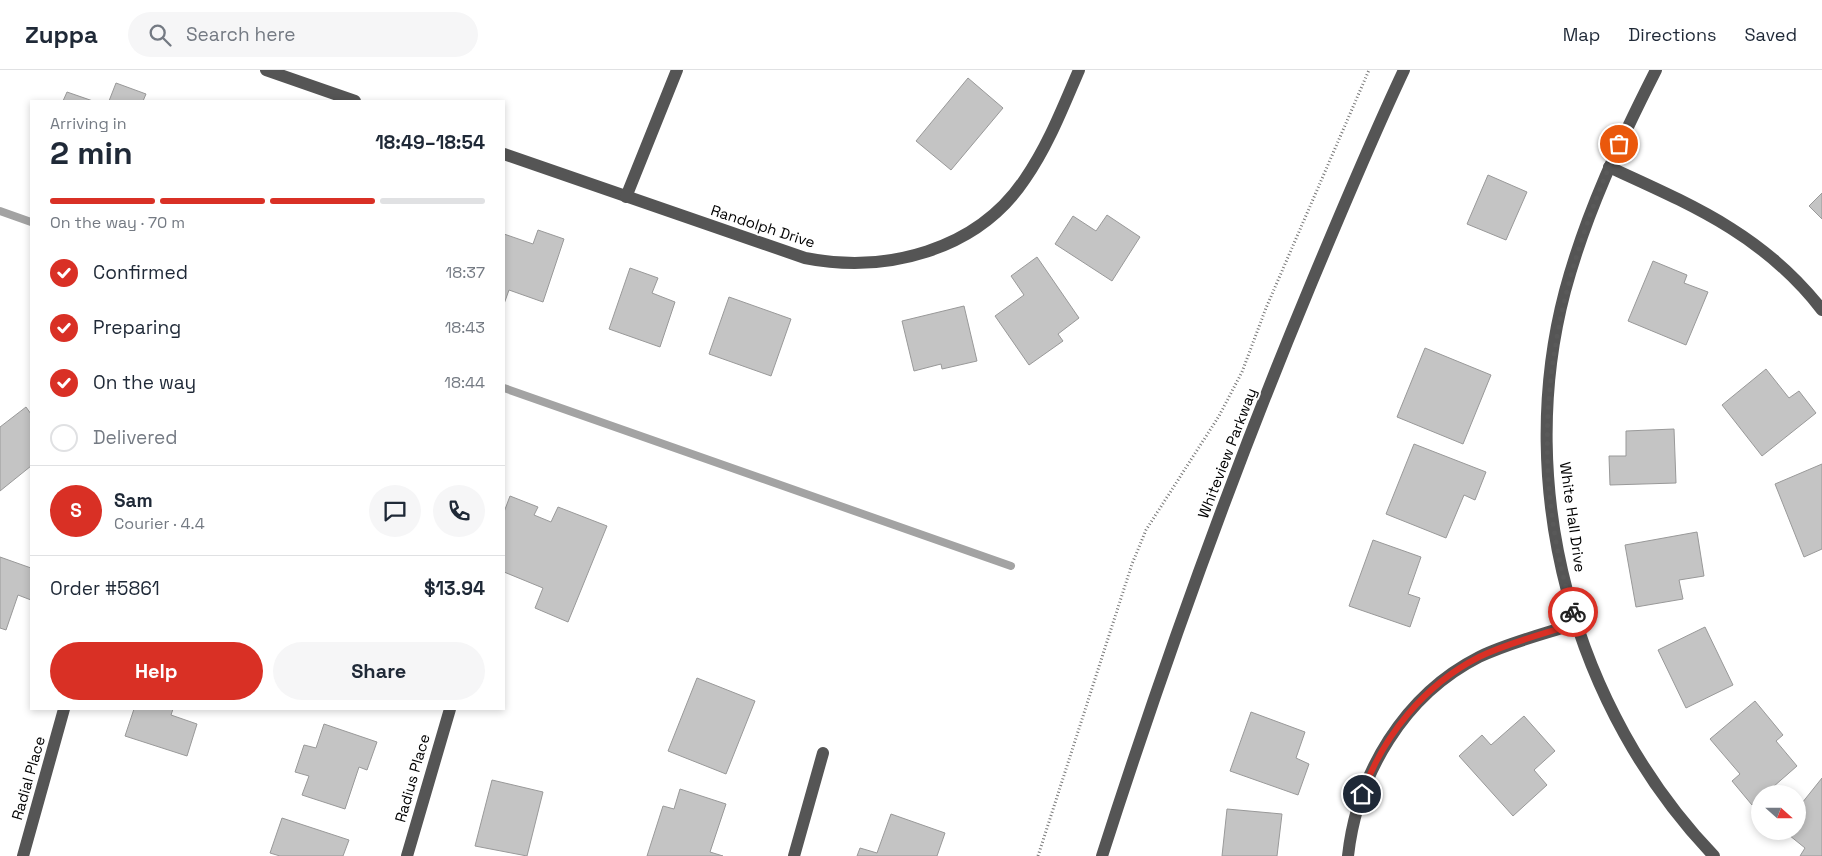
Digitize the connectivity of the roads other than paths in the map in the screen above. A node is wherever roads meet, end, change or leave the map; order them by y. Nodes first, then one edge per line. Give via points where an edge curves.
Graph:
1 (677, 70) edge
2 (1079, 70) edge
3 (1404, 70) edge
4 (1656, 70) edge
5 (274, 71) edge
6 (352, 100) edge
7 (505, 154) edge
8 (1609, 167) junction
9 (626, 197) junction
10 (1822, 310) edge
11 (1577, 623) junction
12 (64, 710) edge
13 (450, 710) edge
14 (823, 753) dead end
15 (23, 856) edge
16 (407, 856) edge
17 (794, 856) edge
18 (1102, 856) edge
19 (1348, 856) edge
20 (1714, 856) edge

1 - 9 street
2 - 9 street, Randolph Drive via 1048,140 1018,188 978,225 922,254 873,264 828,263 780,251
3 - 18 street, Whiteview Parkway via 1354,181 1253,427 1164,669
4 - 8 street, White Hall Drive
5 - 6 street
7 - 9 street, Randolph Drive
8 - 10 street via 1697,208 1748,238 1790,273
8 - 11 street, White Hall Drive via 1565,292 1549,392 1552,506 1561,563
11 - 19 street via 1480,657 1445,679 1413,707 1385,746 1366,784 1353,820
11 - 20 street, White Hall Drive via 1610,707 1635,755 1681,818
12 - 15 street, Radial Place
13 - 16 street, Radius Place
14 - 17 street

